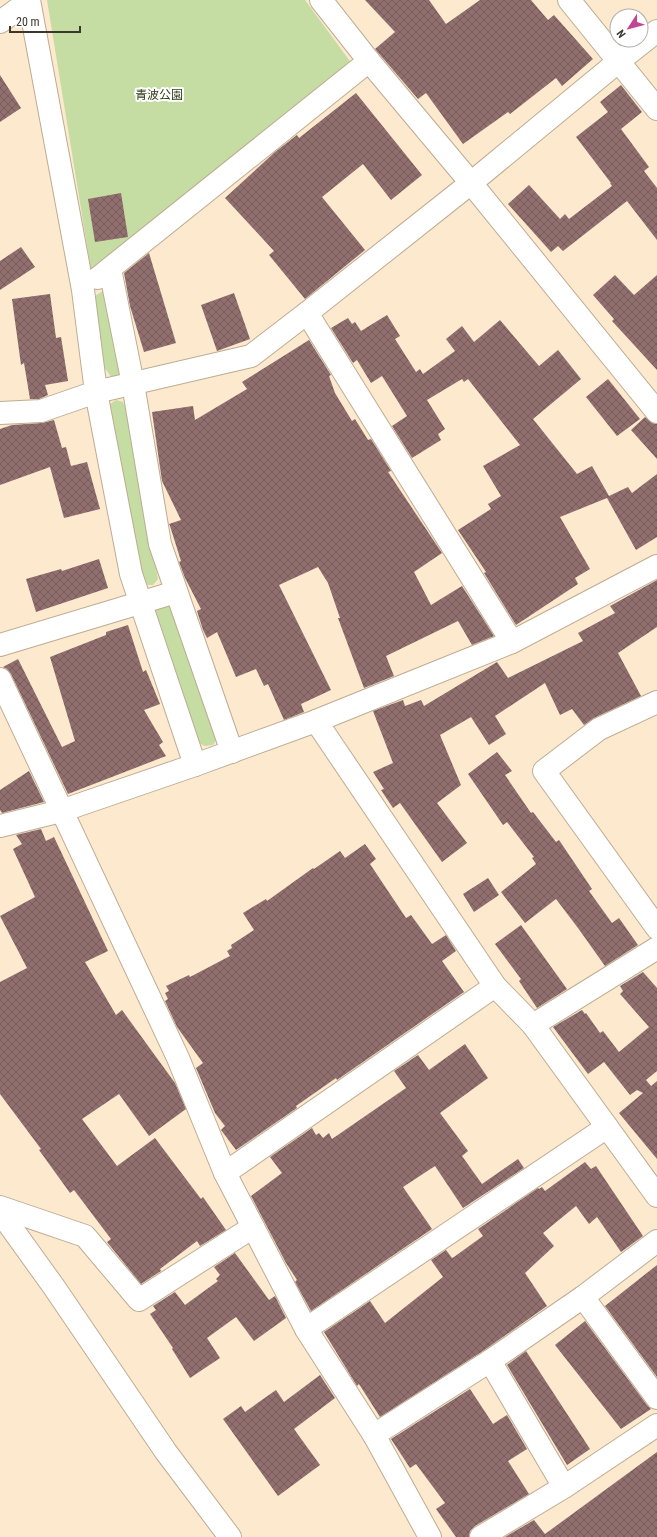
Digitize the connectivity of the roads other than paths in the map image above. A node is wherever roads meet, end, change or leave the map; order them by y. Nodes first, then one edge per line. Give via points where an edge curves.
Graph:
1 (321, 0) edge
2 (569, 0) edge
3 (29, 1) edge
4 (0, 22) edge
5 (657, 31) edge
6 (369, 61) junction
7 (619, 61) junction
8 (657, 108) edge
9 (472, 183) junction
10 (110, 269) junction
11 (83, 290) junction
12 (307, 313) junction
13 (133, 384) junction
14 (96, 392) junction
15 (657, 412) edge
16 (0, 413) edge
17 (657, 566) edge
18 (176, 592) junction
19 (142, 602) junction
20 (512, 642) junction
21 (0, 645) edge
22 (0, 679) edge
23 (657, 702) edge
24 (316, 721) junction
25 (232, 752) junction
26 (195, 765) junction
27 (61, 811) junction
28 (0, 826) edge
29 (657, 928) edge
30 (657, 948) edge
31 (495, 986) junction
32 (533, 1025) junction
33 (607, 1127) junction
34 (225, 1173) junction
35 (657, 1196) edge
36 (0, 1207) edge
37 (0, 1212) edge
38 (253, 1227) junction
39 (657, 1241) edge
40 (583, 1297) junction
41 (306, 1329) junction
42 (490, 1361) junction
43 (657, 1398) edge
44 (657, 1425) edge
45 (374, 1435) junction
46 (564, 1487) junction
47 (230, 1537) edge
48 (430, 1537) edge
49 (481, 1537) edge

1 - 6 street
2 - 7 street
3 - 4 street
3 - 11 street
5 - 7 street
6 - 9 street
6 - 10 street
7 - 8 street
7 - 9 street
9 - 12 street
9 - 15 street
10 - 11 street
10 - 13 street
11 - 14 street
12 - 13 street via 251,356
12 - 20 street
13 - 14 street
13 - 18 street via 160,544
14 - 16 street via 42,411
14 - 19 street via 131,574
17 - 20 street
18 - 19 street
18 - 25 street
19 - 21 street
19 - 26 street
20 - 24 street
22 - 27 street
23 - 29 street via 599,729 544,771
24 - 25 street
24 - 31 street
25 - 26 street
26 - 27 street
27 - 28 street
27 - 34 street via 178,1058
30 - 32 street
31 - 32 street
31 - 34 street
32 - 33 street
33 - 35 street
33 - 41 street
34 - 38 street
36 - 38 street via 85,1236 139,1300
37 - 47 street via 166,1452
38 - 41 street
39 - 40 street
40 - 42 street
40 - 43 street
41 - 45 street
42 - 45 street
42 - 46 street
44 - 46 street
45 - 48 street
46 - 49 street

